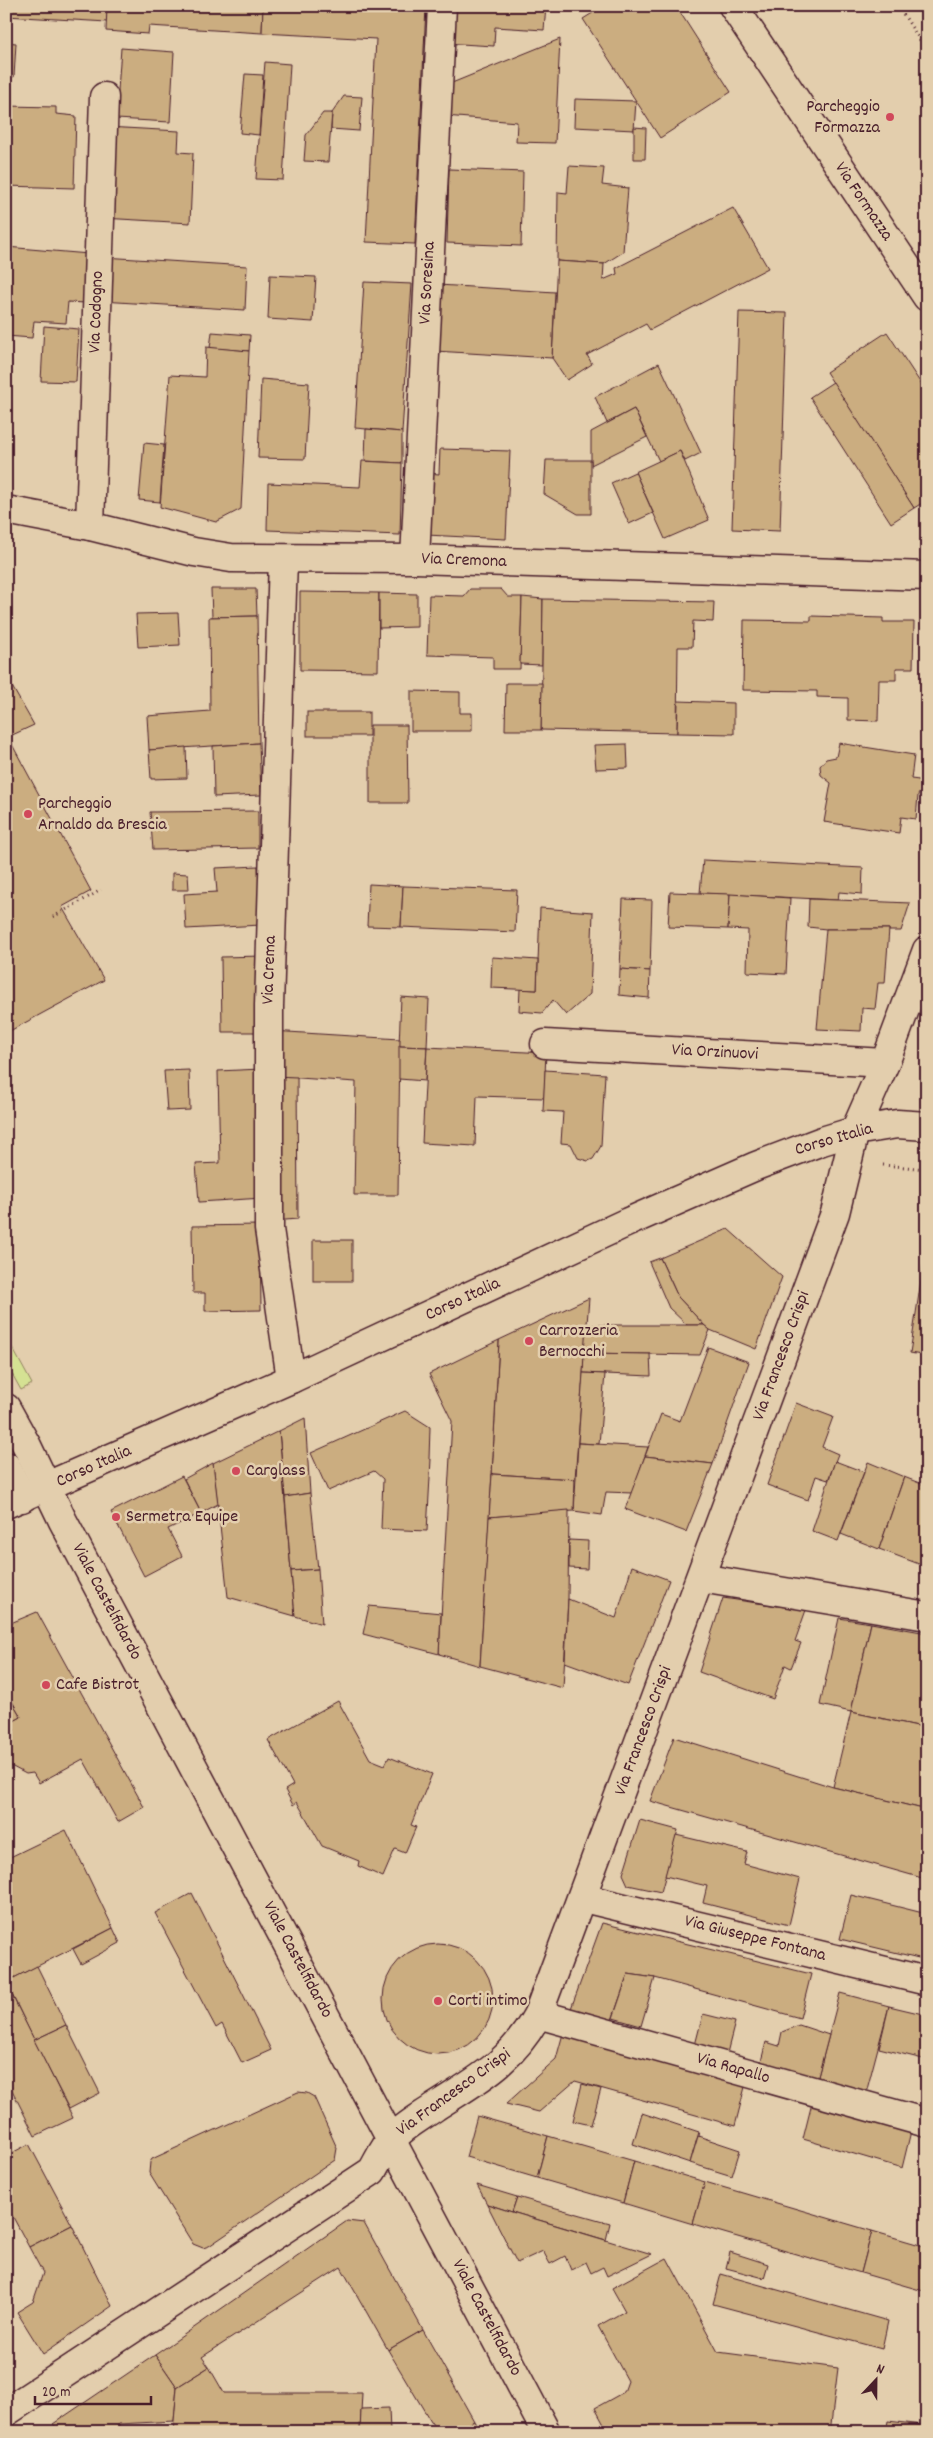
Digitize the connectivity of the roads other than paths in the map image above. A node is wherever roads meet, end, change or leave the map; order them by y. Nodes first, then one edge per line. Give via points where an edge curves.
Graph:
1 (442, 6) edge
2 (733, 6) edge
3 (104, 97) dead end
4 (927, 297) edge
5 (6, 510) edge
6 (90, 526) junction
7 (283, 559) junction
8 (415, 559) junction
9 (927, 576) edge
10 (927, 950) edge
11 (545, 1044) dead end
12 (885, 1063) junction
13 (927, 1126) edge
14 (855, 1131) junction
15 (291, 1379) junction
16 (6, 1408) edge
17 (6, 1466) edge
18 (25, 1497) edge
19 (701, 1578) junction
20 (927, 1616) edge
21 (583, 1898) junction
22 (927, 1981) edge
23 (538, 2014) junction
24 (927, 2123) edge
25 (392, 2139) junction
26 (6, 2412) edge
27 (546, 2432) edge

1 - 8 street, Via Soresina
2 - 4 street, Via Formazza
3 - 6 street, Via Codogno
5 - 6 street, Via Cremona
6 - 7 street, Via Cremona via 194,552 231,558
7 - 8 street, Via Cremona
7 - 15 street, Via Crema via 269,1006 269,1229
8 - 9 street, Via Cremona
10 - 12 street
11 - 12 street, Via Orzinuovi
12 - 14 street
13 - 14 street, Corso Italia via 897,1124
14 - 15 street, Corso Italia via 791,1152 628,1222
14 - 19 street, Via Francesco Crispi via 835,1214
15 - 18 street, Corso Italia
16 - 18 street via 27,1446
17 - 18 street
18 - 25 street, Viale Castelfidardo
19 - 20 street
19 - 21 street, Via Francesco Crispi
21 - 22 street, Via Giuseppe Fontana
21 - 23 street, Via Francesco Crispi
23 - 24 street, Via Rapallo
23 - 25 street, Via Francesco Crispi via 522,2042 504,2060
25 - 26 street, Via Francesco Crispi via 372,2171
25 - 27 street, Viale Castelfidardo

